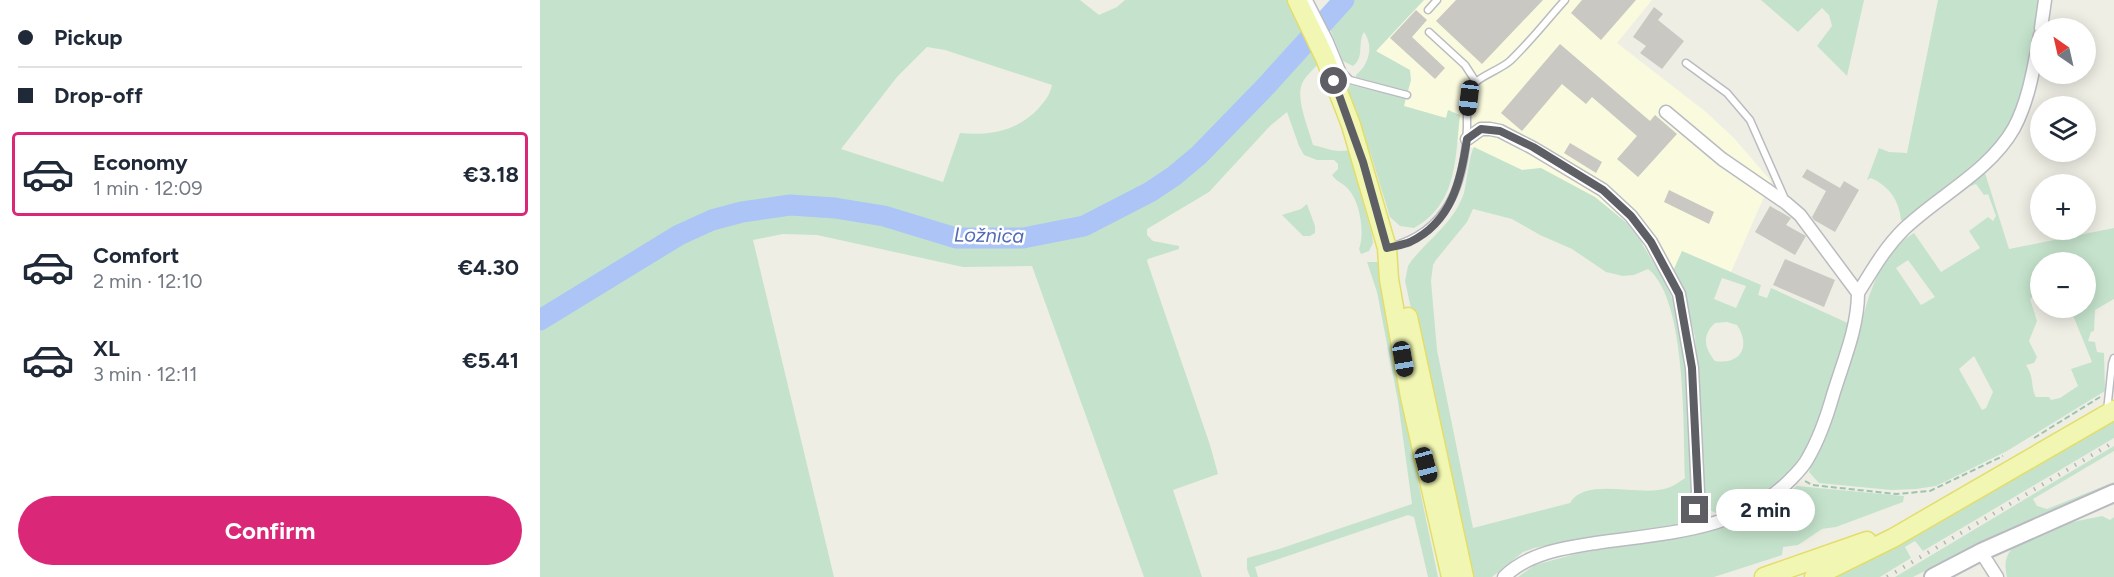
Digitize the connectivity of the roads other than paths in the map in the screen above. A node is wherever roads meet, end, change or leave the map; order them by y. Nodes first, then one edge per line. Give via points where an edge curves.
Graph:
1 (1297, 0) edge
2 (1309, 0) edge
3 (1437, 0) edge
4 (1566, 0) edge
5 (2045, 0) edge
6 (1428, 10) dead end
7 (2042, 18) edge
8 (1429, 32) dead end
9 (1686, 63) dead end
10 (2030, 78) edge
11 (1476, 82) junction
12 (1407, 95) dead end
13 (1666, 112) dead end
14 (1467, 139) junction
15 (1786, 202) junction
16 (1388, 252) junction
17 (1858, 293) junction
18 (2114, 358) edge
19 (2110, 412) edge
20 (2114, 493) edge
21 (1691, 528) junction
22 (1912, 528) junction
23 (1982, 552) junction
24 (1450, 577) edge
25 (1464, 577) edge
26 (1504, 577) edge
27 (1764, 577) edge
28 (1814, 577) edge
29 (1933, 577) edge
30 (1997, 577) edge

1 - 16 main road via 1325,58 1360,153
2 - 12 lane via 1343,73 1350,80
3 - 6 lane
4 - 11 lane via 1509,62
5 - 7 street
8 - 11 lane via 1465,65
9 - 15 lane via 1727,93 1749,120
10 - 17 street via 2014,127 1999,150 1904,229 1881,254
11 - 14 lane via 1469,98
13 - 15 street via 1722,159
14 - 16 lane via 1449,207 1410,242
14 - 21 street via 1481,129 1490,129 1533,147 1603,190 1651,242 1679,294 1692,368 1698,492
15 - 17 street via 1813,229
16 - 24 main road via 1389,279 1410,397
16 - 25 main road via 1399,276
17 - 21 street via 1854,326 1829,411 1808,459 1779,491 1756,507 1736,517
18 - 19 lane
19 - 22 main road
20 - 23 street
21 - 26 street via 1570,547 1523,562
22 - 27 main road
22 - 28 main road
23 - 29 street
23 - 30 street

